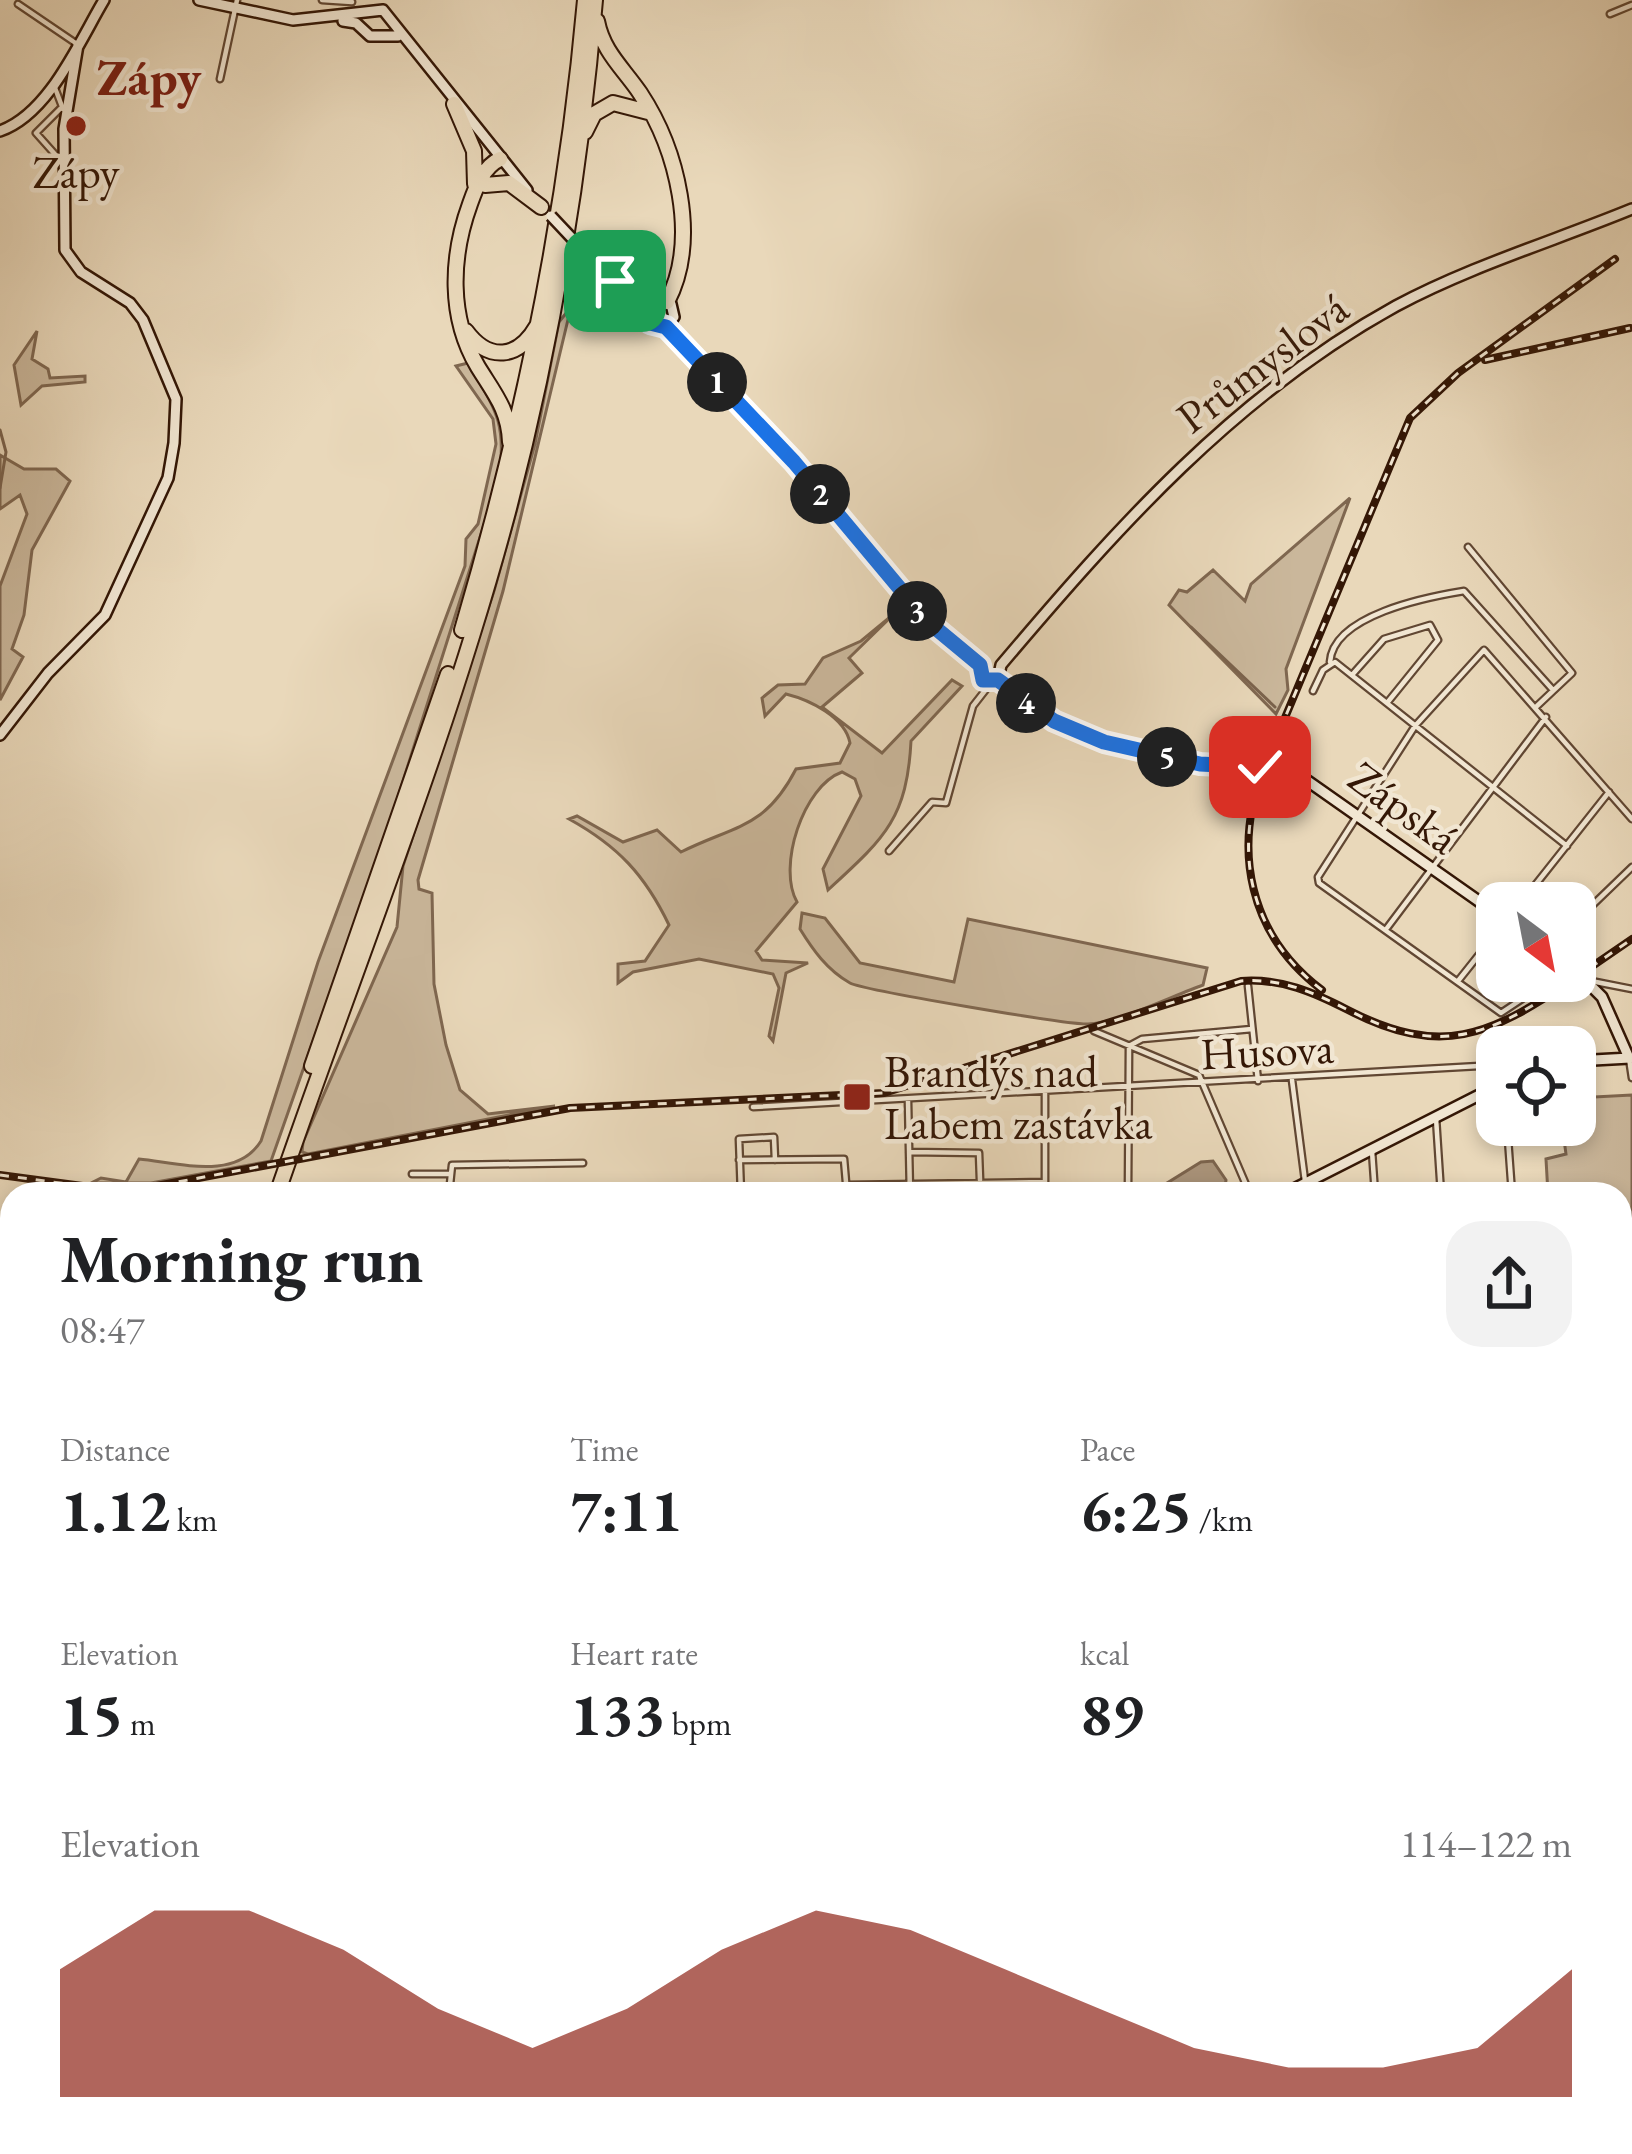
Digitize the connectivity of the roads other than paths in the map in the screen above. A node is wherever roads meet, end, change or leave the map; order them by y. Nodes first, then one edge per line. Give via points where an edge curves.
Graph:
1 (104, 0) edge
2 (199, 0) edge
3 (391, 0) edge
4 (326, 1) edge
5 (592, 1) edge
6 (352, 2) edge
7 (18, 4) dead end
8 (236, 5) edge
9 (1632, 5) edge
10 (363, 12) junction
11 (1610, 14) dead end
12 (386, 15) junction
13 (328, 20) junction
14 (362, 29) junction
15 (382, 34) junction
16 (403, 38) junction
17 (78, 45) junction
18 (220, 79) dead end
19 (53, 82) junction
20 (454, 104) junction
21 (62, 109) junction
22 (657, 121) junction
23 (0, 131) edge
24 (579, 154) junction
25 (500, 159) junction
26 (64, 163) junction
27 (479, 190) junction
28 (1632, 209) edge
29 (546, 212) junction
30 (667, 302) junction
31 (544, 304) junction
32 (649, 307) junction
33 (461, 322) junction
34 (666, 327) junction
35 (507, 471) junction
36 (1468, 547) dead end
37 (1333, 662) junction
38 (980, 665) junction
39 (1001, 665) junction
40 (1352, 675) junction
41 (989, 684) junction
42 (1553, 690) junction
43 (1313, 691) dead end
44 (1387, 703) junction
45 (1537, 706) junction
46 (1546, 717) junction
47 (1415, 726) junction
48 (0, 735) edge
49 (1493, 788) junction
50 (1609, 792) junction
51 (1356, 813) junction
52 (1632, 819) edge
53 (1567, 846) junction
54 (889, 851) dead end
55 (1433, 867) junction
56 (1632, 867) edge
57 (1538, 882) edge
58 (1476, 899) edge
59 (1596, 902) edge
60 (1385, 930) junction
61 (1476, 958) edge
62 (1458, 981) junction
63 (1596, 982) edge
64 (1248, 986) dead end
65 (1632, 988) edge
66 (1596, 990) edge
67 (1476, 994) edge
68 (1486, 1002) edge
69 (1518, 1002) edge
70 (1252, 1029) junction
71 (1094, 1031) dead end
72 (1129, 1046) junction
73 (1631, 1058) edge
74 (1596, 1060) edge
75 (1476, 1067) edge
76 (1632, 1078) edge
77 (1292, 1080) junction
78 (1258, 1082) junction
79 (1204, 1084) junction
80 (1129, 1089) junction
81 (1045, 1093) junction
82 (1476, 1097) edge
83 (908, 1101) junction
84 (753, 1107) dead end
85 (1436, 1118) junction
86 (1509, 1146) edge
87 (1372, 1151) junction
88 (910, 1152) junction
89 (739, 1160) junction
90 (775, 1160) junction
91 (583, 1163) dead end
92 (412, 1174) dead end
93 (450, 1174) junction
94 (272, 1182) edge
95 (281, 1182) edge
96 (450, 1182) edge
97 (740, 1182) edge
98 (847, 1182) edge
99 (910, 1182) edge
100 (980, 1182) joint
101 (1045, 1182) joint
102 (1128, 1182) edge
103 (1245, 1182) edge
104 (1305, 1182) edge
105 (1309, 1182) edge
106 (1374, 1182) edge
107 (1441, 1182) edge
108 (1511, 1182) edge

1 - 17 main road
2 - 8 main road
3 - 12 main road
4 - 6 street
4 - 13 street
5 - 22 highway via 608,52
5 - 24 highway
5 - 31 highway
7 - 17 street
8 - 13 main road via 284,20
8 - 18 street
9 - 11 street
10 - 12 main road
10 - 13 main road
10 - 14 main road
12 - 15 main road
12 - 16 main road
13 - 14 main road
14 - 15 main road
15 - 16 main road
16 - 20 main road
17 - 19 main road
17 - 21 main road
19 - 21 street
19 - 23 main road
20 - 25 main road
20 - 27 highway
21 - 26 main road
21 - 26 street via 36,133
22 - 24 highway via 632,104 608,104 590,121
22 - 30 highway via 682,224
24 - 95 highway via 555,305 507,514 398,860
25 - 27 highway via 488,166
25 - 29 main road
26 - 48 main road via 66,253 143,320 176,399 174,443 168,478 105,615
27 - 29 highway via 509,183
27 - 33 highway via 455,275
28 - 39 main road, Průmyslová via 1364,325 1178,466
29 - 32 main road, bridge
30 - 32 main road
30 - 34 main road via 674,312
31 - 33 highway via 527,342 508,353 484,350
31 - 35 highway
32 - 34 main road via 650,323
33 - 35 highway via 506,409
34 - 38 main road via 794,462 927,621
35 - 94 highway via 430,730
36 - 42 street via 1572,673
37 - 40 street
37 - 42 street via 1330,651 1343,636 1393,606 1464,592
37 - 43 street
38 - 39 main road
38 - 41 main road
39 - 41 main road
40 - 44 street
40 - 44 street via 1384,639 1430,625 1438,640
41 - 51 main road, Zápská via 1071,730 1189,761 1293,774
41 - 54 street via 973,706 946,803 932,802
42 - 45 street
44 - 47 street
45 - 46 street
45 - 47 street via 1484,650
46 - 49 street
46 - 50 street
47 - 49 street
47 - 51 street
49 - 53 street
49 - 55 street
50 - 52 street
50 - 53 street
51 - 55 main road, Zápská
51 - 60 street via 1319,883
53 - 57 street
55 - 58 main road, Zápská
55 - 60 street
56 - 59 street
60 - 62 street
61 - 62 street
62 - 67 street
63 - 65 street
64 - 70 street
66 - 73 main road
68 - 69 street via 1501,1013
70 - 72 street
70 - 78 street
71 - 72 street
72 - 79 street
72 - 80 street
73 - 74 main road
73 - 76 street
75 - 77 street, Husova
77 - 78 street, Husova
77 - 104 street
78 - 79 street, Husova
79 - 80 street, Husova
79 - 103 street
80 - 81 street, Husova
80 - 102 street
81 - 83 street, Husova
81 - 101 street
82 - 85 main road
83 - 84 street, Husova
83 - 88 street
85 - 87 main road
85 - 107 street
86 - 108 street
87 - 105 main road
87 - 106 street
88 - 99 street
88 - 100 street via 979,1153
89 - 90 street
89 - 90 street via 739,1139 774,1137
89 - 97 street
90 - 98 street via 844,1159
91 - 93 street via 452,1165
92 - 93 street
93 - 96 street
100 - 101 street

